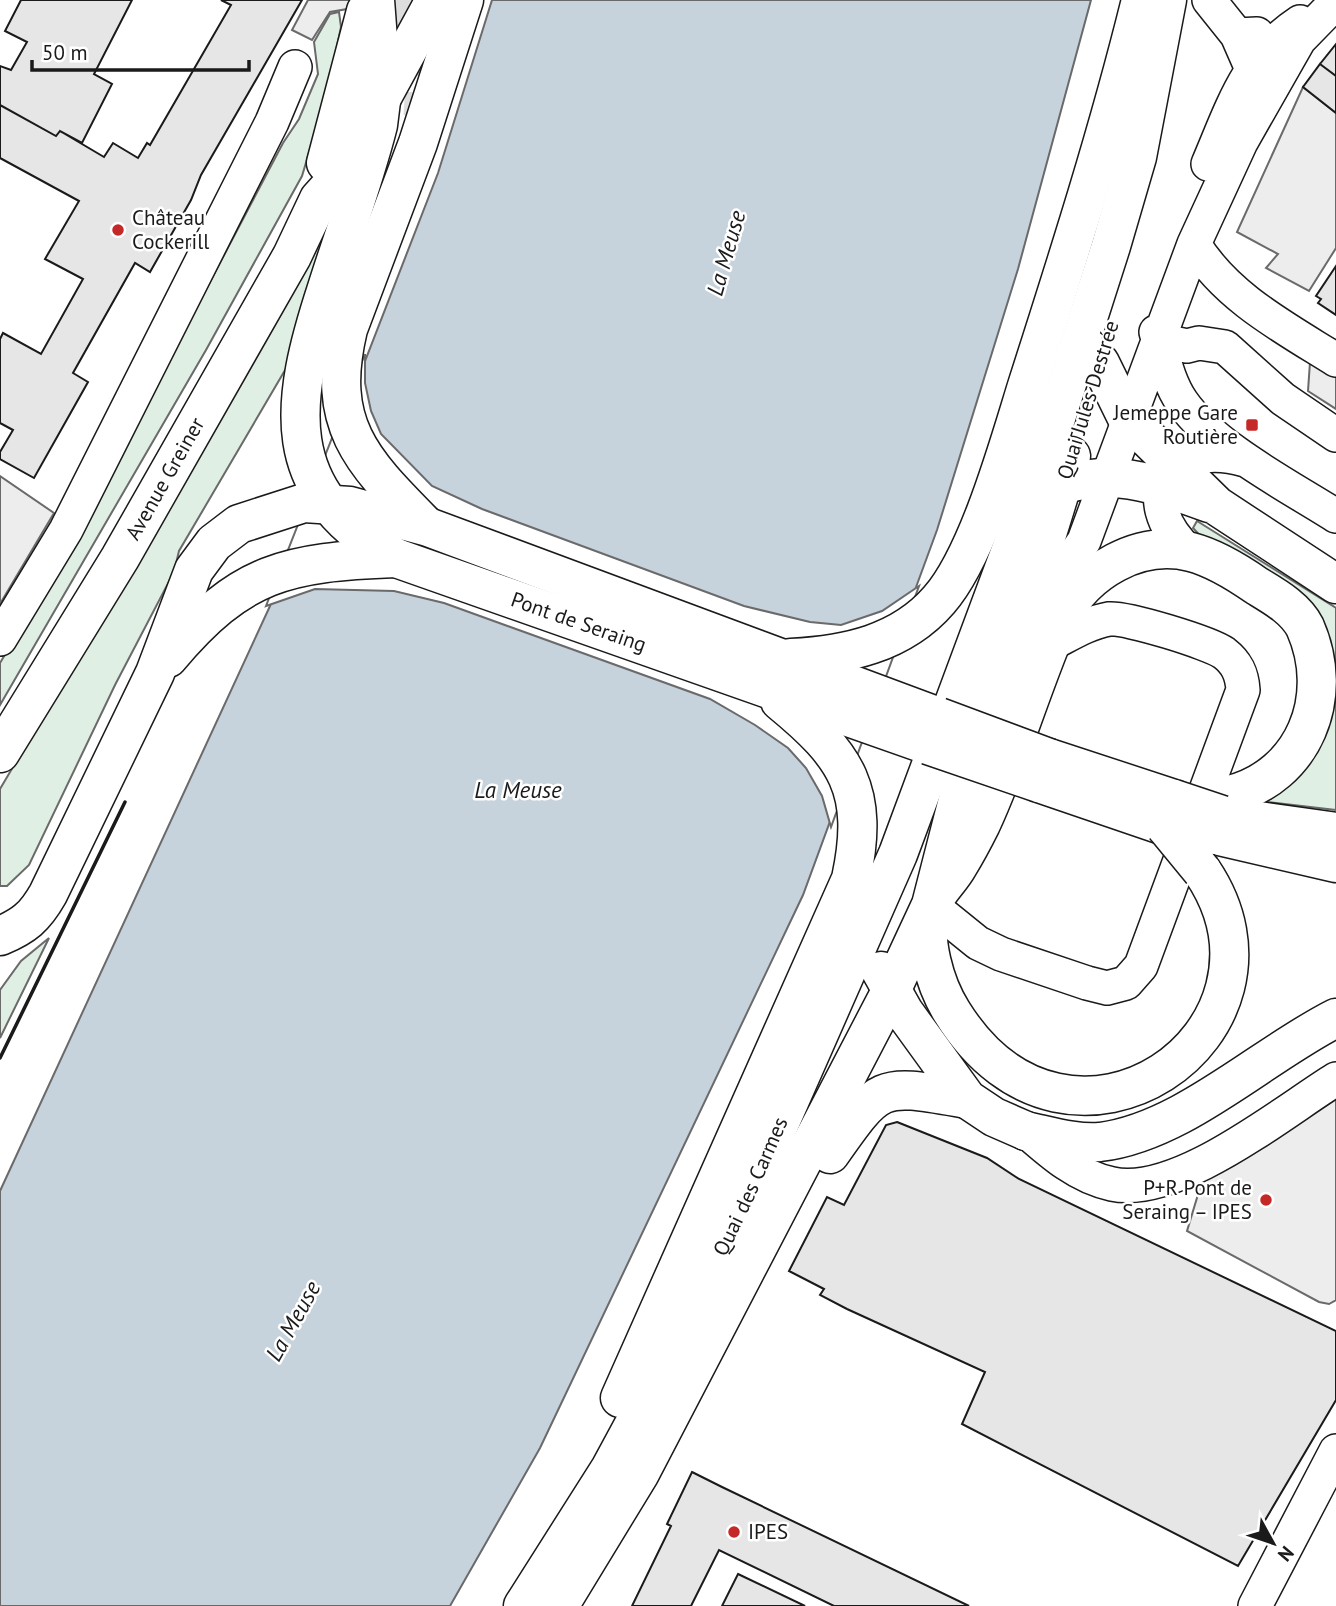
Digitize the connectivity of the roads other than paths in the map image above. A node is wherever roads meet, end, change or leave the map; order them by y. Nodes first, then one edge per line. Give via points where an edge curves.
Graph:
1 (370, 0) edge
2 (375, 0) edge
3 (435, 0) edge
4 (464, 0) edge
5 (1141, 0) edge
6 (1167, 0) edge
7 (1186, 0) edge
8 (1209, 0) edge
9 (1308, 0) edge
10 (1336, 1) edge
11 (1237, 35) junction
12 (1280, 35) junction
13 (295, 67) dead end
14 (1251, 67) junction
15 (382, 93) junction
16 (1241, 142) junction
17 (319, 200) junction
18 (1186, 237) junction
19 (1181, 279) junction
20 (1253, 308) junction
21 (1173, 343) junction
22 (1336, 360) edge
23 (1100, 363) junction
24 (1127, 418) junction
25 (1336, 435) edge
26 (1248, 460) junction
27 (1170, 475) junction
28 (1107, 477) junction
29 (1047, 488) junction
30 (314, 495) junction
31 (1336, 516) edge
32 (428, 527) junction
33 (1189, 552) junction
34 (396, 558) junction
35 (1336, 584) edge
36 (0, 639) edge
37 (1049, 645) junction
38 (1007, 664) junction
39 (768, 672) junction
40 (155, 673) junction
41 (935, 736) junction
42 (0, 753) edge
43 (960, 792) joint
44 (1169, 812) junction
45 (1222, 815) junction
46 (1336, 832) edge
47 (1336, 863) edge
48 (931, 905) junction
49 (871, 918) junction
50 (0, 936) edge
51 (891, 991) junction
52 (1336, 1018) edge
53 (1336, 1079) edge
54 (967, 1099) junction
55 (1026, 1130) junction
56 (743, 1275) junction
57 (1336, 1451) edge
58 (509, 1606) edge
59 (523, 1606) edge
60 (559, 1606) edge
61 (1255, 1606) edge

1 - 17 main road, Avenue Greiner
2 - 15 main road
3 - 15 main road, Avenue Greiner
4 - 32 main road via 341,360 343,401 352,439 366,462
5 - 39 main road via 1115,108 1008,447 955,577 940,600 905,628 864,648
6 - 29 main road, Quai Jules Destrée via 1137,157
7 - 23 main road, Quai Jules Destrée via 1170,113
8 - 11 street
9 - 10 street
10 - 12 street
10 - 16 street via 1299,40
11 - 12 street
11 - 14 street
12 - 14 street
13 - 36 street via 66,530
14 - 16 street
14 - 18 street
15 - 17 main road, Avenue Greiner via 338,178
15 - 30 main road via 373,144 303,369 302,443
16 - 18 street
17 - 42 main road, Avenue Greiner via 292,256 127,546
18 - 19 street
18 - 20 street
18 - 21 street via 1150,314
19 - 20 street
19 - 21 street
20 - 22 street
21 - 24 street
21 - 25 street via 1225,347 1283,399
21 - 26 street via 1173,386 1196,422
23 - 24 main road
23 - 29 main road, Quai Jules Destrée
24 - 27 main road
24 - 28 street
26 - 27 street via 1222,453 1196,457
26 - 31 street
27 - 28 main road
27 - 33 street via 1161,517
27 - 35 main road
28 - 29 main road
28 - 38 street via 1084,541
29 - 38 main road, Quai Jules Destrée
29 - 41 main road, Quai Jules Destrée
30 - 32 main road, Pont de Seraing
30 - 34 main road via 356,534
30 - 40 main road via 239,524 214,543 194,570
32 - 39 main road, Pont de Seraing
33 - 37 main road via 1162,550 1107,565 1079,589
33 - 45 main road via 1217,562 1289,607 1305,626 1319,674 1315,716 1297,754
34 - 39 main road, Pont de Seraing
34 - 40 main road via 322,561 277,573 237,592 190,632
37 - 48 main road via 981,823
37 - 48 street via 1089,624 1112,619 1189,638 1222,652 1242,675 1243,690 1141,966 1126,983 1107,988 1087,983 989,949
38 - 43 main road, Quai Jules Destrée
39 - 41 main road
39 - 58 main road via 850,778 856,798 858,848 841,906 637,1364
40 - 50 main road via 38,912 24,926
41 - 44 main road, bridge
41 - 49 main road, Quai des Carmes
43 - 48 main road, Quai des Carmes
44 - 45 main road, bridge
44 - 48 main road, bridge via 1216,893 1229,958 1222,999 1204,1032 1172,1067 1139,1085 1106,1094 1074,1095 1021,1081 988,1060 954,1015 936,980 929,947
45 - 46 main road
45 - 47 main road
48 - 51 main road, Quai des Carmes
49 - 51 main road via 874,950
49 - 59 main road, Quai des Carmes via 748,1195 664,1369 610,1469
51 - 54 main road
51 - 56 main road, Quai des Carmes
52 - 55 main road via 1297,1037 1180,1115 1136,1134 1099,1142
53 - 55 street via 1189,1171 1140,1185 1112,1184 1088,1175 1059,1159
54 - 55 main road
54 - 56 main road via 912,1090 888,1091 869,1102
56 - 60 main road, Quai des Carmes via 640,1473
57 - 61 street

